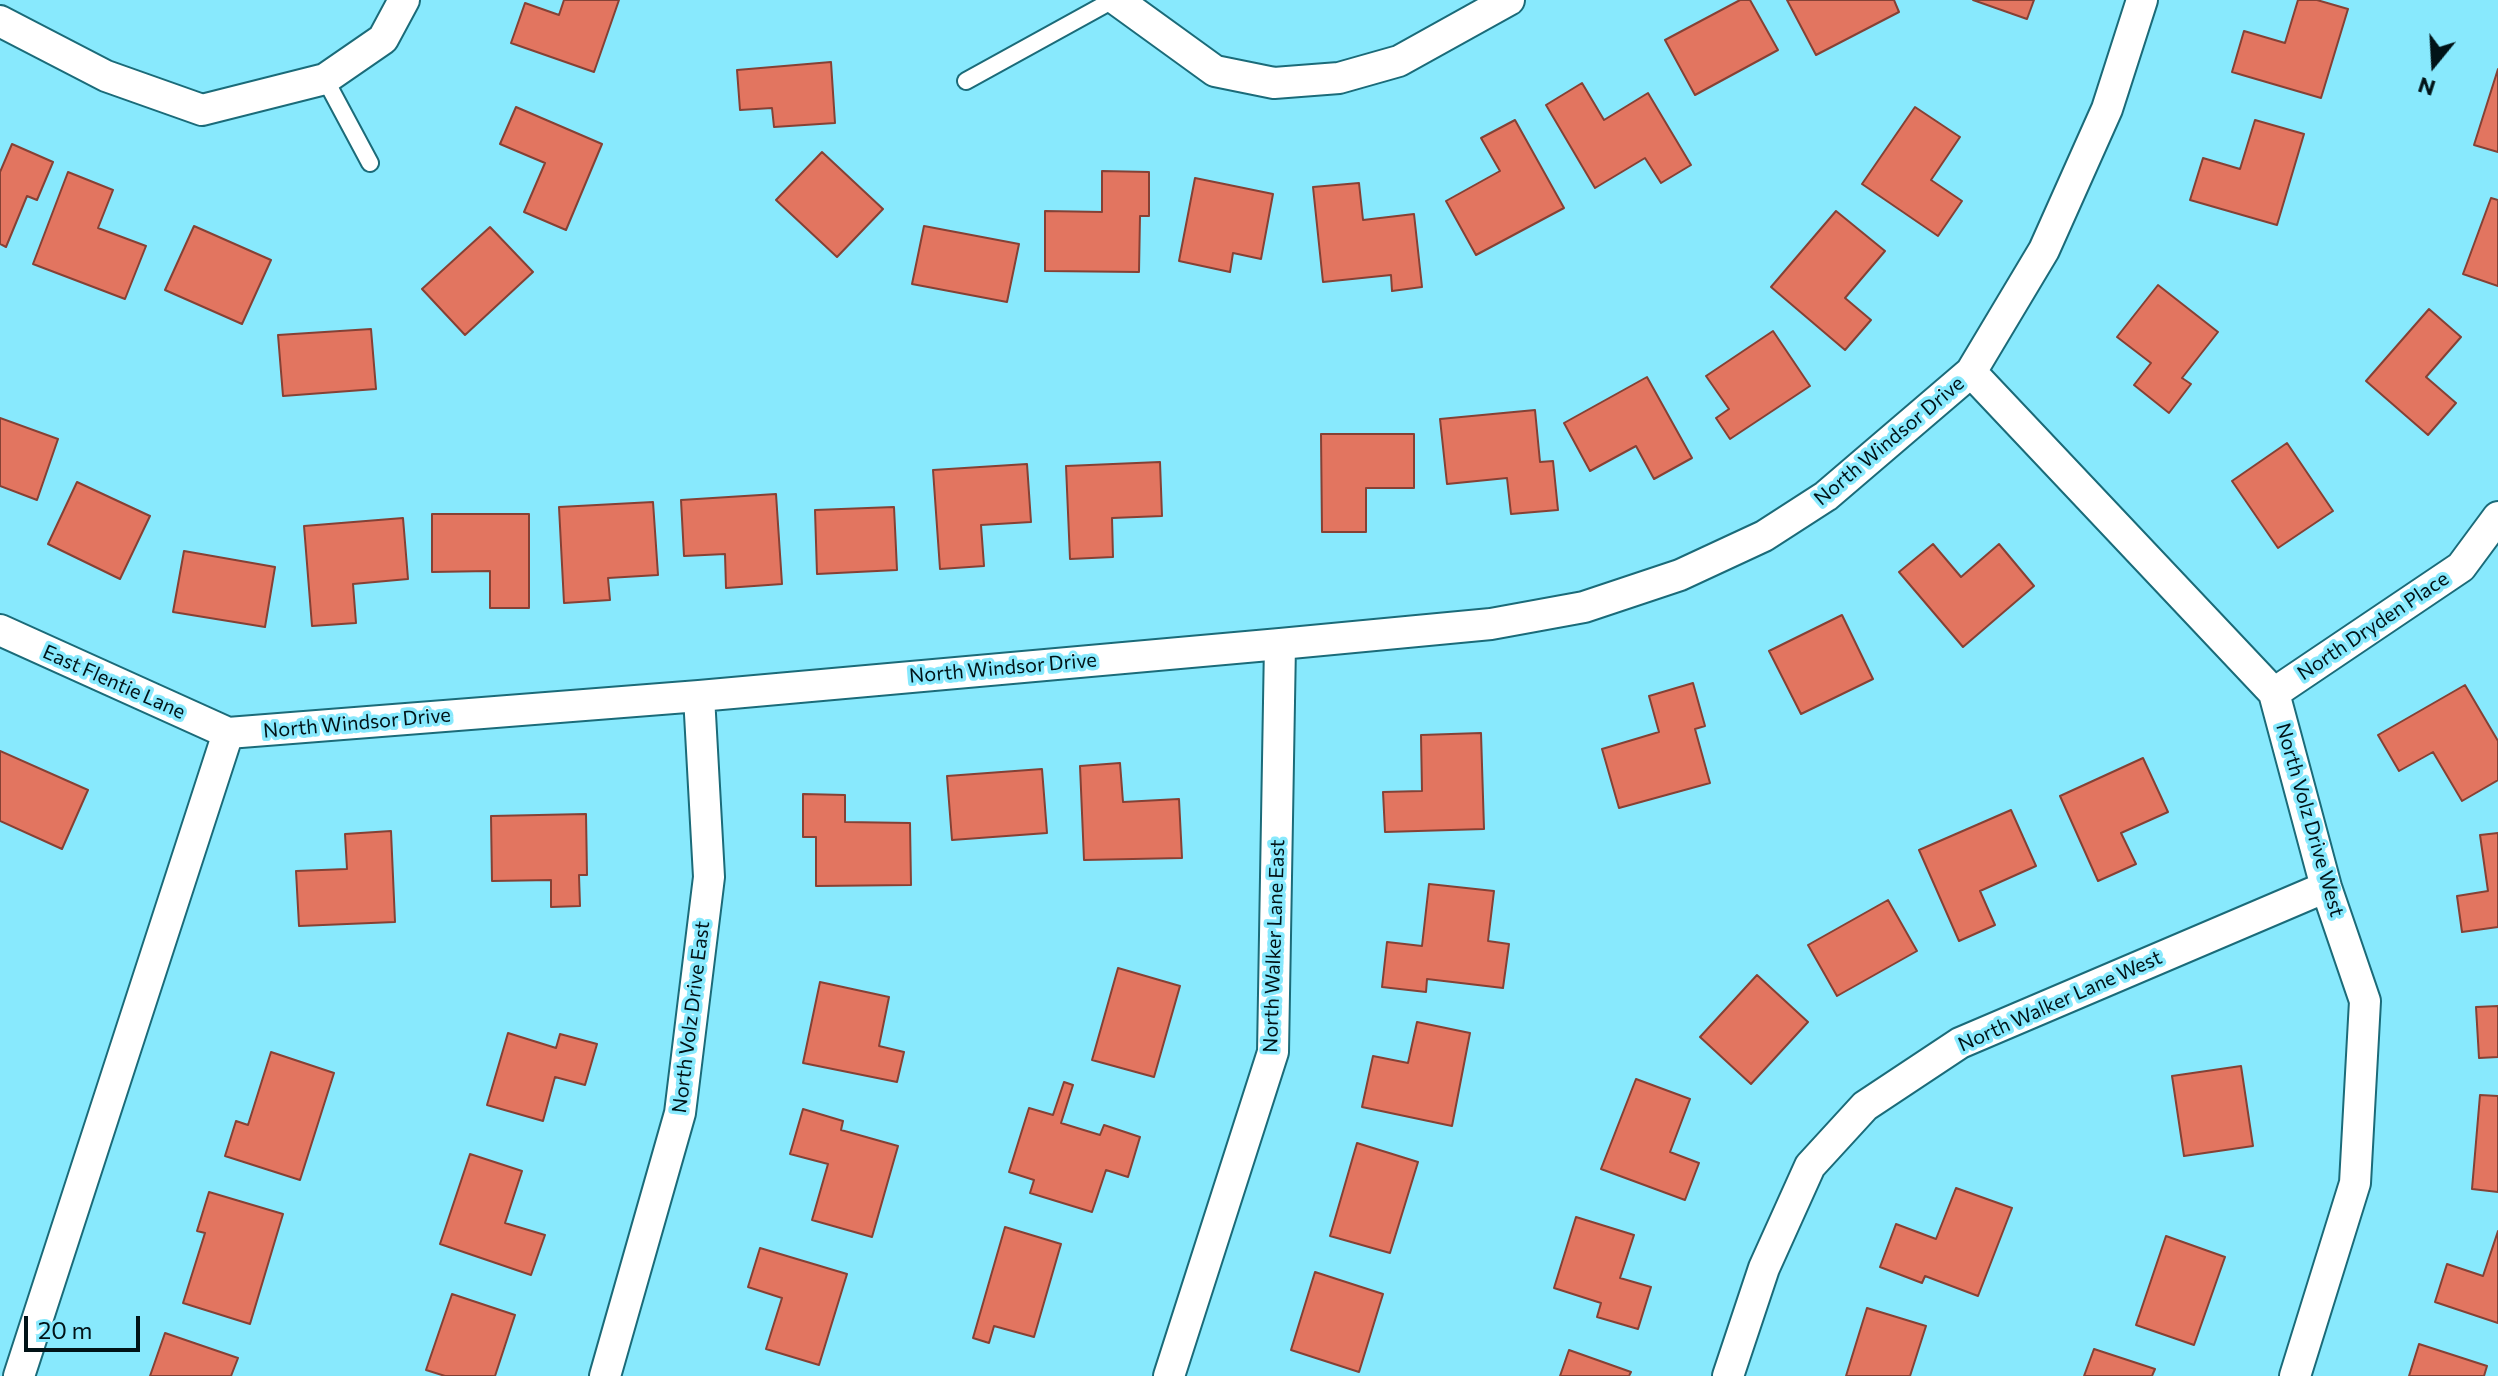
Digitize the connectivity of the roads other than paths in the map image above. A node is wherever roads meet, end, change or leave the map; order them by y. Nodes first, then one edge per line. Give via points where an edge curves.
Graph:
1 (404, 0) edge
2 (1115, 0) edge
3 (1509, 0) edge
4 (2142, 0) edge
5 (0, 21) edge
6 (325, 79) junction
7 (966, 81) dead end
8 (370, 163) dead end
9 (1971, 372) junction
10 (2498, 517) edge
11 (0, 630) edge
12 (1280, 644) junction
13 (2274, 693) junction
14 (699, 696) junction
15 (228, 733) junction
16 (2326, 887) junction
17 (19, 1376) edge
18 (605, 1376) edge
19 (1169, 1376) edge
20 (1728, 1376) edge
21 (2295, 1376) edge

1 - 6 street via 383,39
2 - 3 street via 1215,71 1274,83 1339,78 1399,61
2 - 7 lane
4 - 9 street, North Windsor Drive via 2107,109 2044,250
5 - 6 street via 106,76 202,110
6 - 8 lane
9 - 12 street, North Windsor Drive via 1826,496 1764,536 1680,575 1584,607 1491,624
9 - 13 street, North Volz Drive West
10 - 13 street, North Dryden Place via 2461,567
11 - 15 street, East Flentie Lane
12 - 14 street, North Windsor Drive
12 - 19 street, North Walker Lane East via 1273,1052
13 - 16 street, North Volz Drive West
14 - 15 street, North Windsor Drive
14 - 18 street, North Volz Drive East via 709,877 680,1113
15 - 17 street
16 - 20 street, North Walker Lane West via 1960,1043 1865,1106 1810,1166 1764,1268
16 - 21 street, North Volz Drive West via 2365,1001 2356,1168

